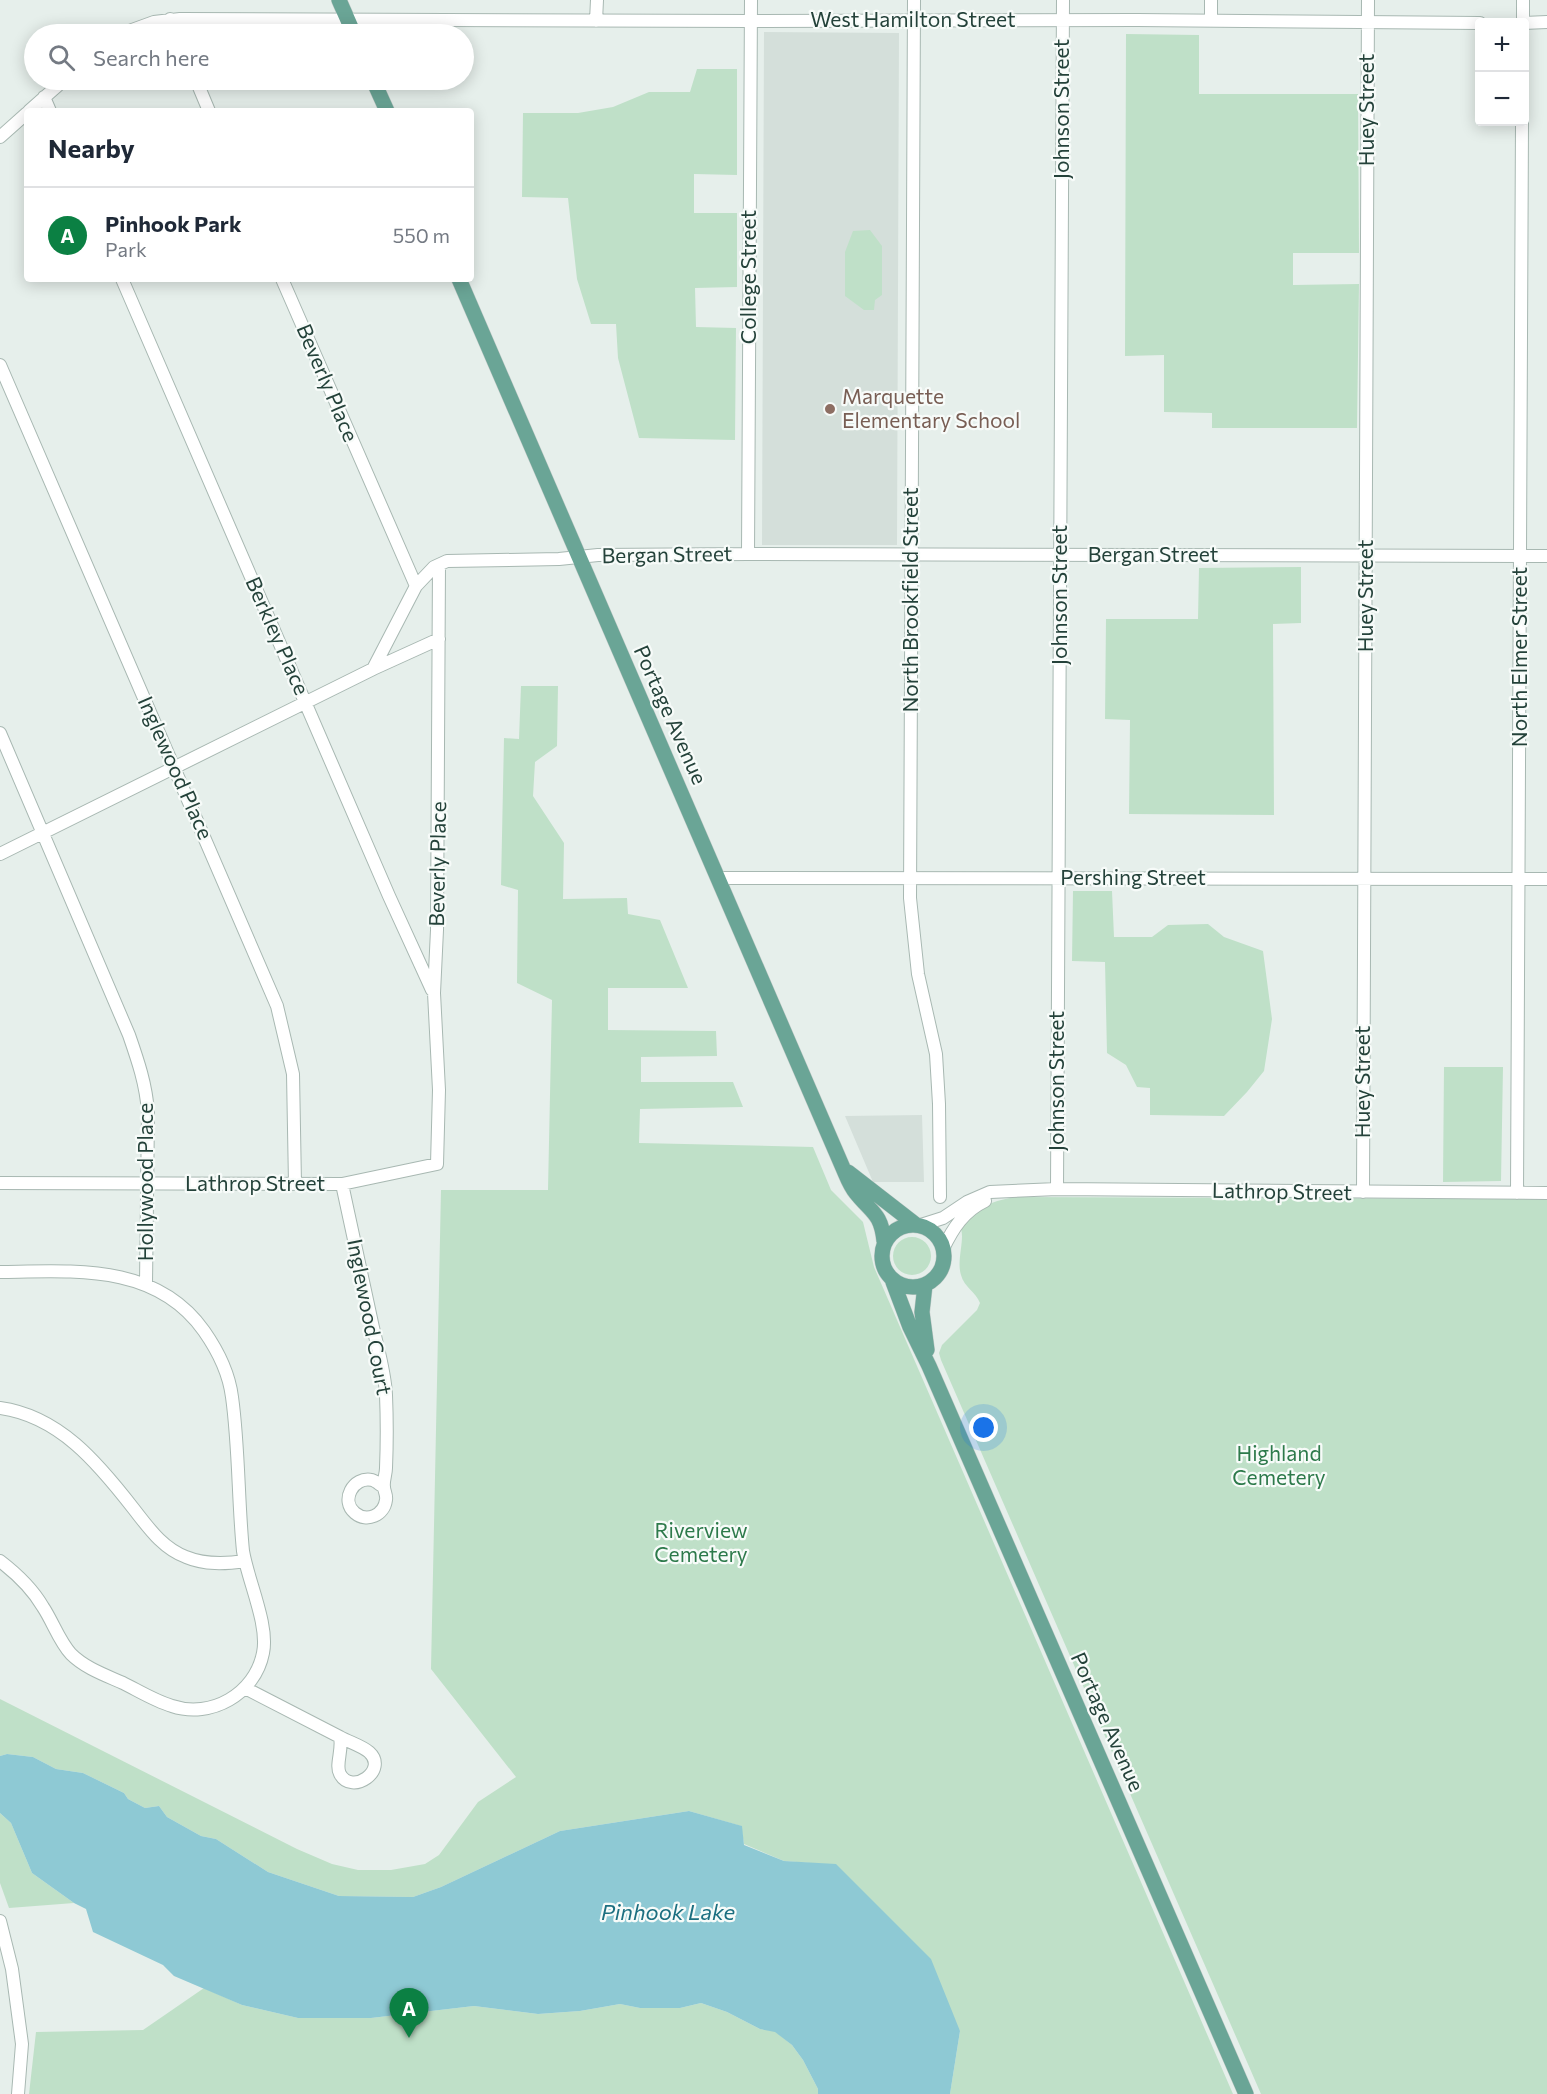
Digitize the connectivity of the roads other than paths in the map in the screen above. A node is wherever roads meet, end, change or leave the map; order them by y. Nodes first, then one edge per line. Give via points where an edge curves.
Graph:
1 (339, 0) edge
2 (597, 0) edge
3 (751, 0) edge
4 (914, 0) edge
5 (1063, 0) edge
6 (1211, 0) edge
7 (1368, 0) edge
8 (1523, 0) edge
9 (1523, 18) edge
10 (170, 19) junction
11 (914, 20) junction
12 (1063, 20) junction
13 (596, 21) junction
14 (751, 21) junction
15 (1211, 21) junction
16 (1368, 22) junction
17 (1547, 22) edge
18 (1475, 23) edge
19 (1529, 23) edge
20 (149, 24) edge
21 (172, 24) edge
22 (282, 24) edge
23 (349, 24) edge
24 (473, 24) edge
25 (52, 90) edge
26 (200, 90) edge
27 (378, 90) edge
28 (44, 97) junction
29 (32, 108) edge
30 (49, 108) edge
31 (208, 108) edge
32 (386, 108) edge
33 (24, 116) edge
34 (1522, 126) edge
35 (0, 137) edge
36 (123, 282) edge
37 (283, 282) edge
38 (460, 282) edge
39 (0, 365) edge
40 (748, 554) junction
41 (911, 555) junction
42 (1366, 555) junction
43 (1060, 556) junction
44 (1520, 556) junction
45 (1547, 556) edge
46 (579, 557) junction
47 (439, 565) junction
48 (416, 586) junction
49 (439, 639) junction
50 (373, 669) junction
51 (306, 702) junction
52 (0, 733) edge
53 (173, 768) junction
54 (44, 833) junction
55 (0, 854) edge
56 (718, 878) junction
57 (910, 878) junction
58 (1059, 878) junction
59 (1363, 879) junction
60 (1519, 879) junction
61 (1547, 879) edge
62 (434, 993) junction
63 (437, 1164) joint
64 (843, 1168) junction
65 (0, 1183) edge
66 (147, 1183) junction
67 (295, 1184) junction
68 (342, 1184) junction
69 (1057, 1189) junction
70 (1017, 1191) junction
71 (1363, 1192) junction
72 (1517, 1193) junction
73 (1547, 1193) edge
74 (940, 1197) dead end
75 (918, 1224) junction
76 (884, 1241) junction
77 (943, 1249) junction
78 (0, 1272) edge
79 (893, 1282) junction
80 (146, 1284) junction
81 (925, 1285) junction
82 (929, 1366) junction
83 (0, 1408) edge
84 (384, 1487) dead end
85 (0, 1561) edge
86 (245, 1561) junction
87 (245, 1688) junction
88 (340, 1737) dead end
89 (0, 1922) edge
90 (18, 2094) edge
91 (1246, 2094) edge

1 - 23 main road
2 - 13 street
3 - 14 street, College Street
4 - 11 street, North Brookfield Street
5 - 12 street, Johnson Street
6 - 15 street
7 - 16 street, Huey Street
8 - 9 street
10 - 20 street, West Hamilton Street
10 - 21 street
10 - 22 street, West Hamilton Street
11 - 12 street, West Hamilton Street
11 - 14 street, West Hamilton Street
11 - 41 street, North Brookfield Street
12 - 15 street, West Hamilton Street
12 - 43 street, Johnson Street
13 - 14 street, West Hamilton Street
13 - 24 street, West Hamilton Street
14 - 40 street, College Street
15 - 16 street, West Hamilton Street
16 - 18 street, West Hamilton Street
16 - 42 street, Huey Street
17 - 19 street
25 - 28 street
26 - 31 street
27 - 32 main road
28 - 29 street
28 - 30 street
33 - 35 street
34 - 44 street, North Elmer Street
36 - 51 street, Berkley Place
37 - 48 street, Beverly Place
38 - 46 main road, Portage Avenue
39 - 53 street, Inglewood Place
40 - 41 street, Bergan Street
40 - 46 street, Bergan Street
41 - 43 street, Bergan Street
41 - 57 street, North Brookfield Street
42 - 43 street, Bergan Street
42 - 44 street, Bergan Street
42 - 59 street, Huey Street
43 - 58 street, Johnson Street
44 - 45 street, Bergan Street
44 - 60 street, North Elmer Street
46 - 47 street, Bergan Street via 457,560
46 - 56 main road, Portage Avenue
47 - 48 street
47 - 49 street, Beverly Place
48 - 50 street
49 - 50 street
49 - 62 street, Beverly Place
50 - 51 street
51 - 53 street
51 - 62 street, Berkley Place via 388,896
52 - 54 street, Hollywood Place
53 - 54 street
53 - 67 street, Inglewood Place via 280,1016 293,1074
54 - 55 street
54 - 66 street, Hollywood Place via 141,1068 148,1112
56 - 57 street, Pershing Street
56 - 64 main road, Portage Avenue
57 - 58 street, Pershing Street
57 - 74 street, North Brookfield Street via 914,949 936,1054
58 - 59 street, Pershing Street
58 - 69 street, Johnson Street
59 - 60 street, Pershing Street
59 - 71 street, Huey Street
60 - 61 street, Pershing Street
60 - 72 street, North Elmer Street
62 - 63 street, Beverly Place via 439,1090
63 - 68 street, Lathrop Street
64 - 75 main road, Portage Avenue
64 - 76 main road, Portage Avenue via 857,1194 879,1219
65 - 66 street, Lathrop Street
66 - 67 street, Lathrop Street
66 - 80 street, Hollywood Place
67 - 68 street, Lathrop Street
68 - 84 street, Inglewood Court via 385,1385
69 - 70 street, Lathrop Street
69 - 71 street, Lathrop Street
70 - 75 street, Lathrop Street via 990,1192 944,1218
70 - 77 street, Lathrop Street via 975,1206 955,1227
71 - 72 street, Lathrop Street
72 - 73 street, Lathrop Street
75 - 76 main road via 894,1231
75 - 77 main road via 936,1234
76 - 79 main road via 882,1259
77 - 81 main road via 940,1269
78 - 80 street via 96,1273
79 - 81 main road via 902,1286
79 - 82 main road, Portage Avenue
80 - 86 street, Hollywood Place via 174,1300 200,1325 221,1358 232,1397
81 - 82 main road, Portage Avenue via 922,1312
82 - 91 main road, Portage Avenue
83 - 86 street via 45,1424 81,1448 106,1473 156,1538 175,1552 215,1564
85 - 87 street via 30,1587 71,1654 89,1667 183,1709 207,1709
86 - 87 street, Hollywood Place via 264,1640 260,1666
87 - 88 street
89 - 90 street via 12,1969 22,2044

